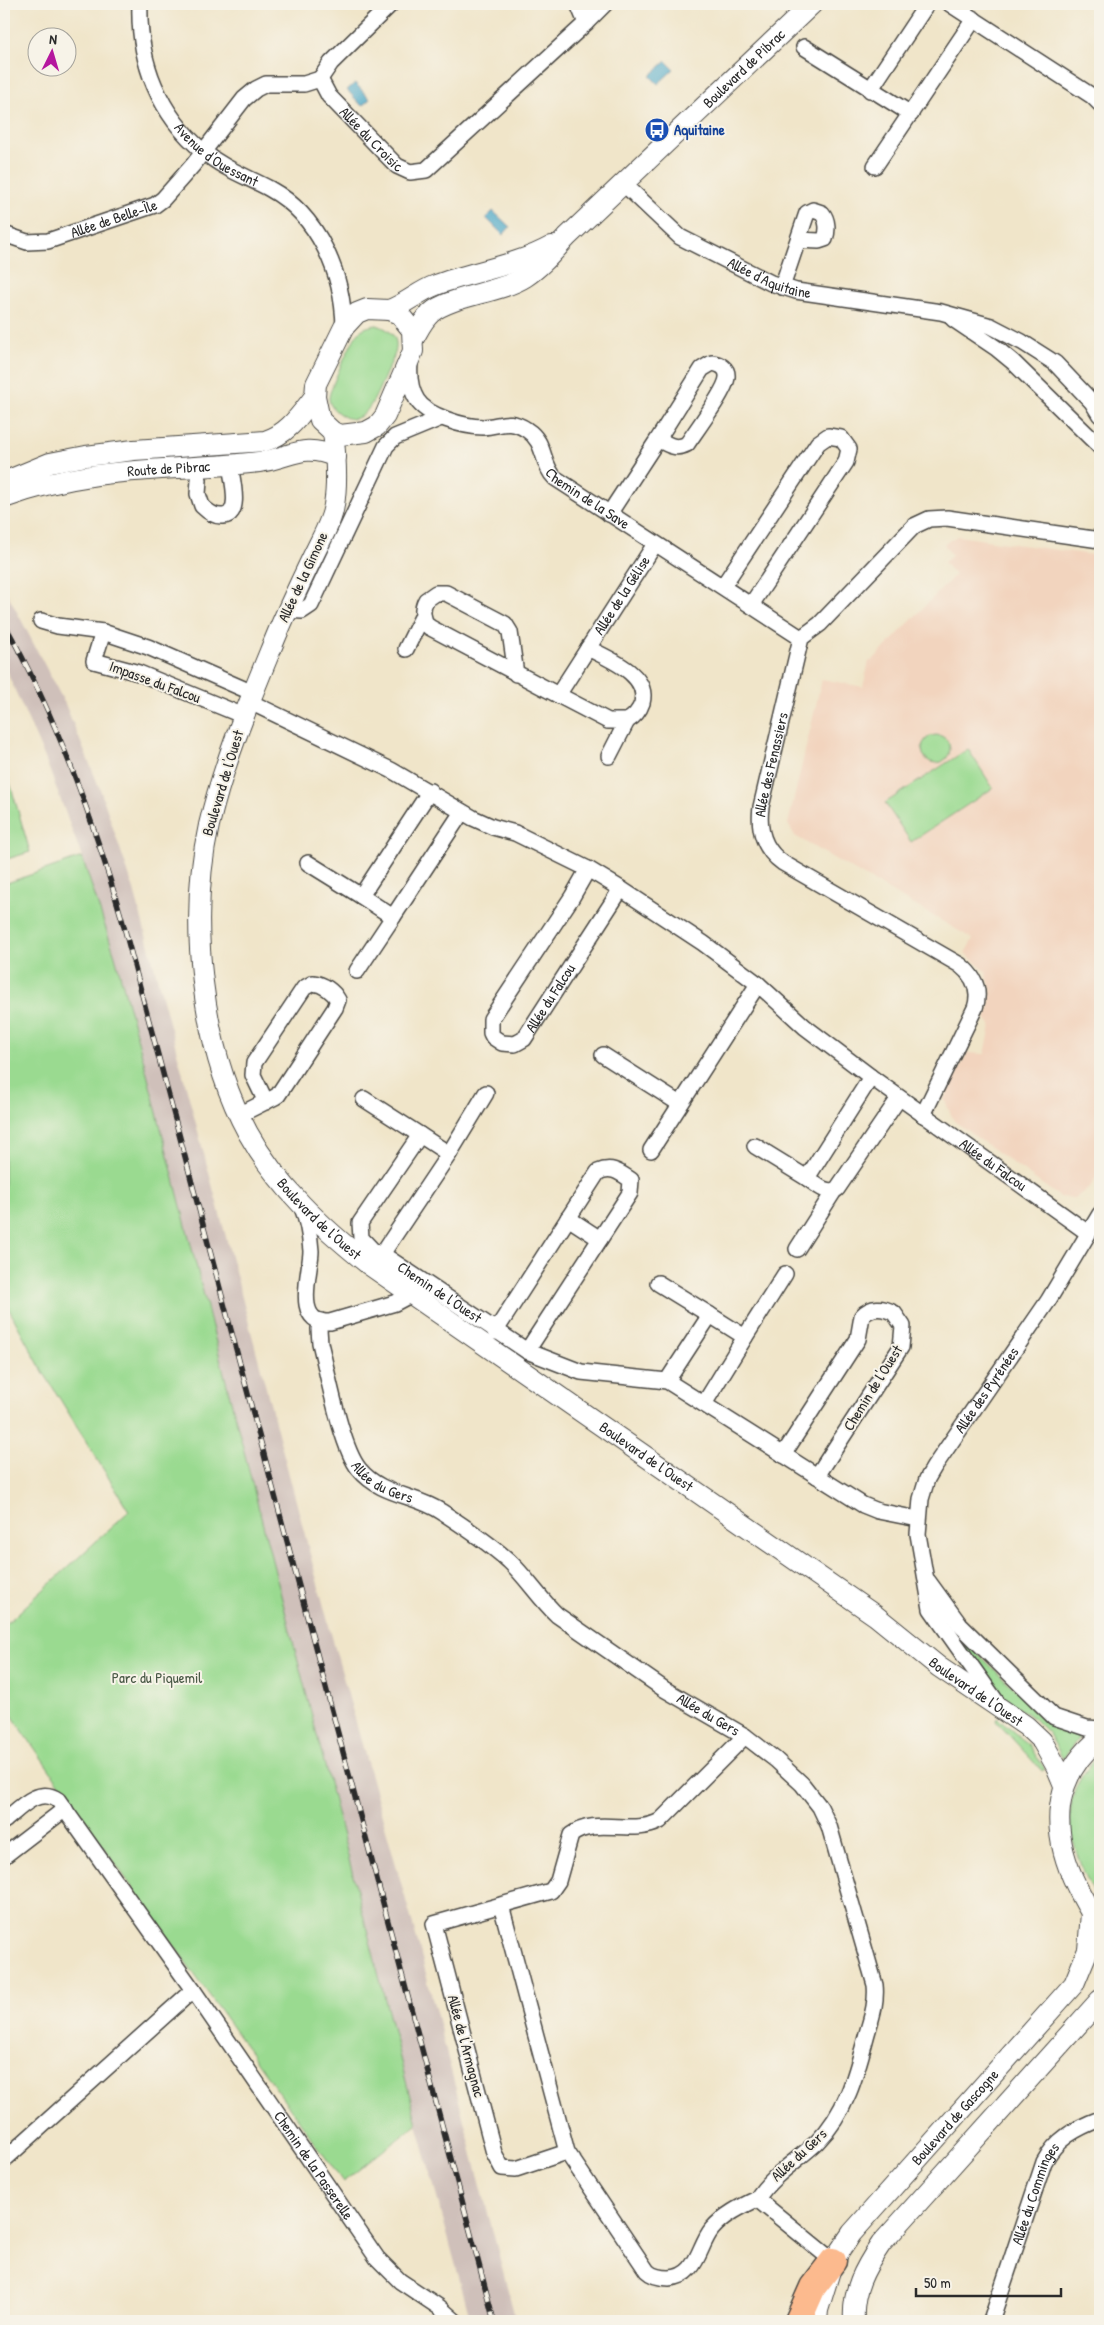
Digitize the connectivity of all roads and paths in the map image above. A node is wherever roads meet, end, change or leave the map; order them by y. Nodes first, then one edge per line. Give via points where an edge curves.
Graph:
1 (140, 4) edge
2 (391, 4) edge
3 (578, 4) edge
4 (605, 4) edge
5 (812, 4) edge
6 (926, 4) edge
7 (958, 6) edge
8 (974, 19) junction
9 (586, 23) junction
10 (804, 48) dead end
11 (320, 80) junction
12 (870, 90) junction
13 (1100, 104) edge
14 (910, 114) junction
15 (204, 152) junction
16 (876, 166) dead end
17 (624, 184) junction
18 (4, 234) edge
19 (567, 237) junction
20 (798, 240) dead end
21 (338, 280) junction
22 (782, 287) junction
23 (367, 309) junction
24 (389, 310) junction
25 (941, 312) junction
26 (344, 327) junction
27 (414, 338) junction
28 (410, 361) junction
29 (315, 396) junction
30 (1100, 415) edge
31 (441, 418) junction
32 (330, 430) junction
33 (658, 439) junction
34 (1100, 447) edge
35 (293, 452) junction
36 (336, 457) junction
37 (230, 464) junction
38 (199, 480) dead end
39 (4, 482) edge
40 (4, 498) edge
41 (609, 514) junction
42 (1100, 540) edge
43 (655, 544) junction
44 (723, 586) junction
45 (751, 606) junction
46 (287, 610) junction
47 (423, 615) junction
48 (41, 621) dead end
49 (102, 632) junction
50 (801, 638) junction
51 (588, 648) junction
52 (406, 649) dead end
53 (516, 674) junction
54 (558, 696) junction
55 (249, 704) junction
56 (627, 721) junction
57 (609, 756) dead end
58 (430, 791) junction
59 (462, 812) junction
60 (308, 863) dead end
61 (588, 869) junction
62 (621, 889) junction
63 (361, 896) junction
64 (393, 917) junction
65 (358, 971) dead end
66 (758, 984) junction
67 (603, 1055) dead end
68 (871, 1077) junction
69 (486, 1093) dead end
70 (899, 1098) junction
71 (364, 1099) dead end
72 (266, 1102) junction
73 (680, 1104) junction
74 (239, 1115) junction
75 (922, 1115) junction
76 (420, 1135) junction
77 (756, 1146) dead end
78 (651, 1150) dead end
79 (449, 1154) junction
80 (807, 1178) junction
81 (834, 1191) junction
82 (300, 1204) junction
83 (1100, 1214) edge
84 (568, 1218) junction
85 (1088, 1233) junction
86 (600, 1240) junction
87 (797, 1249) dead end
88 (375, 1258) junction
89 (785, 1274) dead end
90 (658, 1283) dead end
91 (410, 1295) junction
92 (710, 1315) junction
93 (321, 1321) junction
94 (495, 1332) junction
95 (745, 1337) junction
96 (507, 1350) junction
97 (527, 1351) junction
98 (667, 1382) junction
99 (704, 1404) junction
100 (783, 1455) junction
101 (817, 1476) junction
102 (918, 1519) junction
103 (926, 1578) junction
104 (1001, 1708) junction
105 (1100, 1729) edge
106 (745, 1736) junction
107 (1100, 1738) edge
108 (1064, 1785) junction
109 (65, 1809) junction
110 (4, 1821) edge
111 (4, 1856) edge
112 (501, 1905) junction
113 (1095, 1919) edge
114 (193, 1990) junction
115 (1100, 2000) edge
116 (1100, 2119) edge
117 (567, 2152) junction
118 (4, 2160) edge
119 (756, 2199) junction
120 (833, 2261) junction
121 (455, 2321) edge
122 (798, 2321) edge
123 (817, 2321) edge
124 (854, 2321) edge
125 (991, 2321) edge

1 - 15 street, Avenue d'Ouessant via 142,45 154,85 174,121
2 - 11 street via 331,63
3 - 9 street
4 - 9 street, Allée du Croisic
5 - 17 street, Boulevard de Pibrac
6 - 12 street
7 - 8 street
8 - 13 street
8 - 14 street
9 - 11 street, Allée du Croisic via 426,170 414,172 397,166 329,96
10 - 12 street
11 - 15 street via 259,87 244,99
12 - 14 street
14 - 16 street
15 - 18 street, Allée de Belle-Île via 162,200 146,209 48,242 27,242
15 - 21 street, Avenue d'Ouessant via 227,168 272,190 292,205 319,238
17 - 19 street, Boulevard de Pibrac
17 - 22 street, Allée d'Aquitaine via 680,237
19 - 24 street, Boulevard de Pibrac via 518,261 436,285 406,304
19 - 27 street, Boulevard de Pibrac via 524,278 433,311
20 - 22 street
21 - 23 street, Avenue d'Ouessant
21 - 26 street, Avenue d'Ouessant
22 - 25 street, Allée d'Aquitaine
23 - 24 street
23 - 26 street via 357,313
24 - 27 street via 407,322
25 - 30 street, Allée d'Aquitaine via 973,320 1022,342 1055,364 1092,402
25 - 34 street, Allée d'Aquitaine via 996,348
26 - 29 street via 316,384
27 - 28 street
28 - 31 street, Chemin de la Save via 411,383 418,402
28 - 32 street via 385,416 377,426 350,435
29 - 32 street via 320,420
29 - 39 street, Route de Pibrac via 288,428 265,441 86,456 50,463
31 - 41 street, Chemin de la Save via 484,427 508,423 527,430 539,442 555,478
31 - 46 street via 395,437 386,446 311,605 302,611
32 - 35 street, Route de Pibrac via 303,442
32 - 36 street, Allée de la Gimone
33 - 33 street via 671,446 687,444 725,384 727,372 724,367 712,363 702,369
33 - 41 street
35 - 36 street via 311,450
35 - 37 street, Route de Pibrac via 272,460
36 - 46 street, Allée de la Gimone via 334,506
37 - 38 street via 235,502 228,515 216,515 202,506 198,494
37 - 40 street, Route de Pibrac via 102,473
41 - 43 street, Chemin de la Save
42 - 50 street via 947,518 924,521 906,535 820,624
43 - 44 street, Chemin de la Save
43 - 51 street, Allée de la Gélise
44 - 45 street, Chemin de la Save
44 - 45 street via 818,443 828,436 841,438 849,449 846,462
45 - 50 street, Chemin de la Save
46 - 55 street, Allée de la Gimone
47 - 52 street
47 - 53 street via 429,627
47 - 53 street via 426,600 443,592 501,621 510,632
48 - 49 street, Impasse du Falcou
49 - 55 street, Impasse du Falcou via 173,657
49 - 55 street, Impasse du Falcou via 94,661
50 - 75 street, Allée des Fenassiers via 761,807 761,832 770,851 783,863 960,965 973,977 977,988 976,1003
51 - 54 street, Allée de la Gélise
51 - 56 street, Allée de la Gélise via 630,673 640,685 641,707
53 - 54 street
54 - 56 street via 608,721
55 - 58 street, Allée du Falcou
55 - 74 street, Boulevard de l'Ouest via 209,825 202,865 199,921 200,963 217,1056
56 - 57 street, Allée de la Gélise
58 - 59 street, Allée du Falcou
58 - 63 street
59 - 61 street, Allée du Falcou via 485,824 515,833
59 - 64 street
60 - 63 street
61 - 62 street, Allée du Falcou
61 - 62 street, Allée du Falcou via 491,1019 491,1033 497,1040 514,1044 524,1039
62 - 66 street, Allée du Falcou
63 - 64 street
64 - 65 street
66 - 68 street, Allée du Falcou via 805,1027
66 - 73 street
67 - 73 street
68 - 70 street, Allée du Falcou
68 - 80 street
69 - 79 street, Boulevard de l'Ouest
70 - 75 street, Allée du Falcou
70 - 81 street via 842,1185
71 - 76 street
72 - 72 street via 281,1091 338,1004 337,997 323,986 313,983 304,988 254,1062 253,1075
72 - 74 street
73 - 78 street
74 - 82 street, Boulevard de l'Ouest via 267,1162
75 - 85 street, Allée du Falcou
76 - 79 street
76 - 88 street, Boulevard de l'Ouest via 360,1223 361,1238
77 - 80 street
79 - 88 street, Boulevard de l'Ouest
80 - 81 street via 824,1190
81 - 87 street
82 - 88 street, Boulevard de l'Ouest via 334,1237
82 - 93 street via 311,1250 306,1285 308,1307 312,1315
83 - 85 street, Allée des Pyrénées
84 - 86 street
84 - 86 street via 598,1172 607,1168 616,1170 631,1180 630,1193
84 - 94 street
85 - 102 street, Allée des Pyrénées via 1048,1301 934,1466 924,1489
86 - 97 street
88 - 91 street, Boulevard de l'Ouest
88 - 94 street, Chemin de l'Ouest
89 - 95 street
90 - 92 street
91 - 93 street via 330,1322
91 - 96 street, Boulevard de l'Ouest
92 - 95 street
92 - 98 street
93 - 106 street, Allée du Gers via 320,1343 348,1450 365,1476 385,1490 441,1511 511,1563 557,1614 664,1689
94 - 96 street, Chemin de l'Ouest
95 - 99 street
96 - 97 street, Chemin de l'Ouest
96 - 104 street, Boulevard de l'Ouest via 876,1616 940,1667
97 - 98 street, Chemin de l'Ouest via 581,1372
98 - 99 street, Chemin de l'Ouest
99 - 100 street, Chemin de l'Ouest
100 - 101 street, Chemin de l'Ouest
100 - 101 street, Chemin de l'Ouest via 858,1339 862,1316 876,1308 894,1313 903,1326 901,1347
101 - 102 street, Chemin de l'Ouest via 878,1511
102 - 103 street, Allée des Pyrénées via 919,1553
103 - 104 street, Allée des Pyrénées via 931,1609
103 - 105 street, Allée des Pyrénées via 960,1625 1054,1717
104 - 108 street, Boulevard de l'Ouest via 1042,1741
106 - 112 street, Allée de l'Armagnac via 660,1821 636,1828 580,1829 571,1835 554,1889
106 - 119 street, Allée du Gers via 787,1769 825,1815 876,1993 856,2077 841,2111 817,2141 764,2187
107 - 108 street via 1081,1756
108 - 113 street via 1059,1809 1060,1833 1071,1872
109 - 110 street, Chemin de la Passerelle via 52,1795 40,1795
109 - 111 street
109 - 114 street, Chemin de la Passerelle
112 - 117 street
112 - 117 street, Allée de l'Armagnac via 434,1924 494,2153 502,2168 516,2169
113 - 120 street, Boulevard de Gascogne via 1088,1950 1074,1984 852,2233
114 - 118 street
114 - 121 street, Chemin de la Passerelle via 377,2258 410,2290
115 - 124 street, Boulevard de Gascogne via 881,2244 864,2270 854,2295
116 - 125 street, Allée du Comminges via 1065,2136 1044,2162
117 - 119 street, Allée du Gers via 647,2271 653,2275 672,2278 684,2273 698,2258 715,2226
119 - 120 street
120 - 122 highway via 813,2287
120 - 123 street, Boulevard de Gascogne

